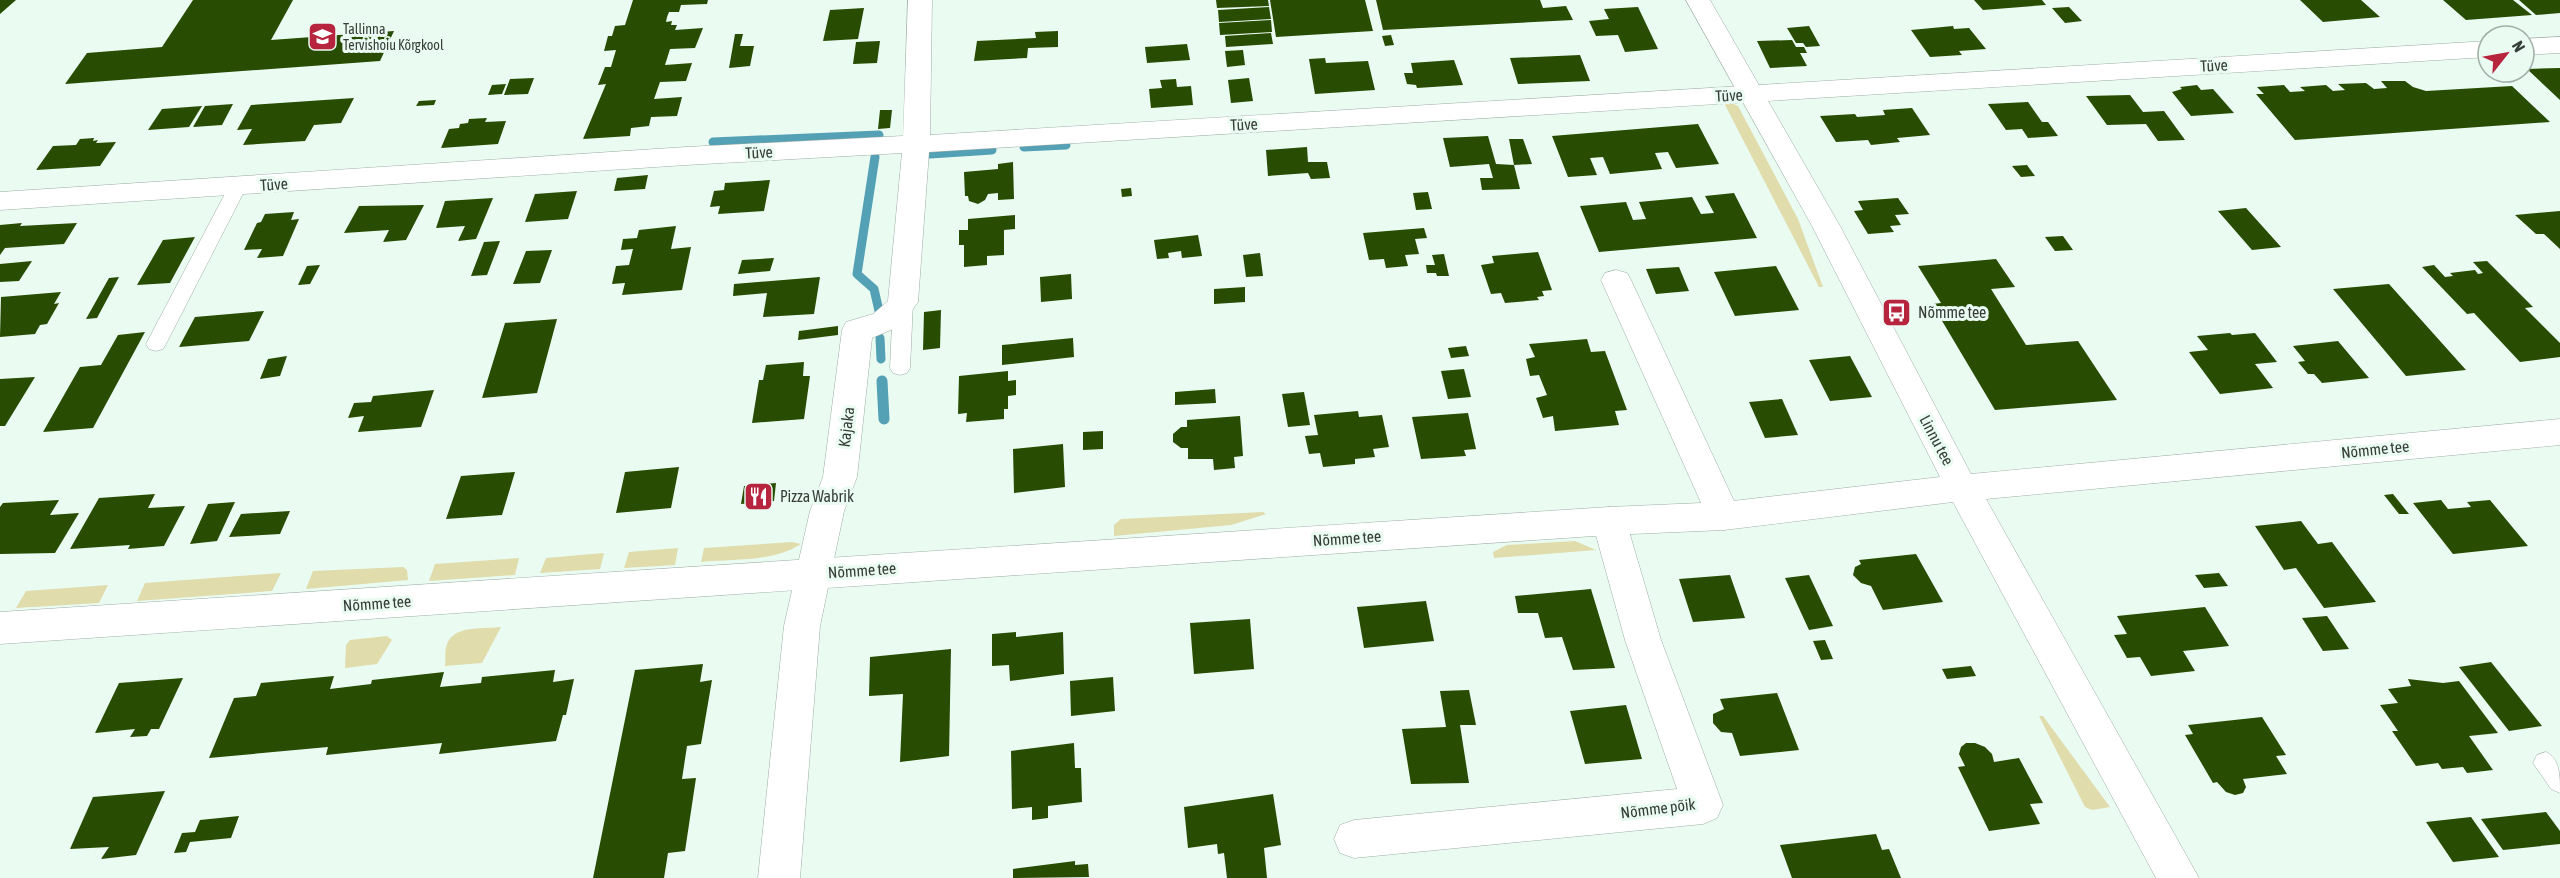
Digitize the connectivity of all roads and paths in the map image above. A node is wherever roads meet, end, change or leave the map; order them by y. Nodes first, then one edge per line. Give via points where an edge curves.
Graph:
1 (920, 0) edge
2 (1698, 0) edge
3 (2560, 45) edge
4 (2536, 46) edge
5 (2476, 50) edge
6 (1751, 93) junction
7 (916, 144) junction
8 (238, 186) junction
9 (0, 201) edge
10 (1616, 280) dead end
11 (903, 302) junction
12 (156, 344) dead end
13 (900, 368) dead end
14 (2560, 432) edge
15 (1962, 488) junction
16 (1724, 516) junction
17 (1609, 521) junction
18 (815, 574) junction
19 (0, 628) edge
20 (1354, 839) dead end
21 (779, 878) edge
22 (2178, 878) edge

1 - 7 street
2 - 6 street, Linnu tee
3 - 4 street
5 - 6 street, Tüve
6 - 7 street, Tüve
6 - 15 street, Linnu tee via 1826,226
7 - 8 street, Tüve
7 - 11 street
8 - 9 street, Tüve
8 - 12 lane
10 - 16 street
11 - 13 lane
11 - 18 street, Kajaka via 886,322 857,330 840,477 827,511
14 - 15 street, Nõmme tee
15 - 16 street, Nõmme tee
15 - 22 street, Linnu tee
16 - 17 street, Nõmme tee
17 - 18 street, Nõmme tee
17 - 20 street, Nõmme põik via 1643,640 1703,805
18 - 19 street, Nõmme tee
18 - 21 street, Kajaka via 802,626

